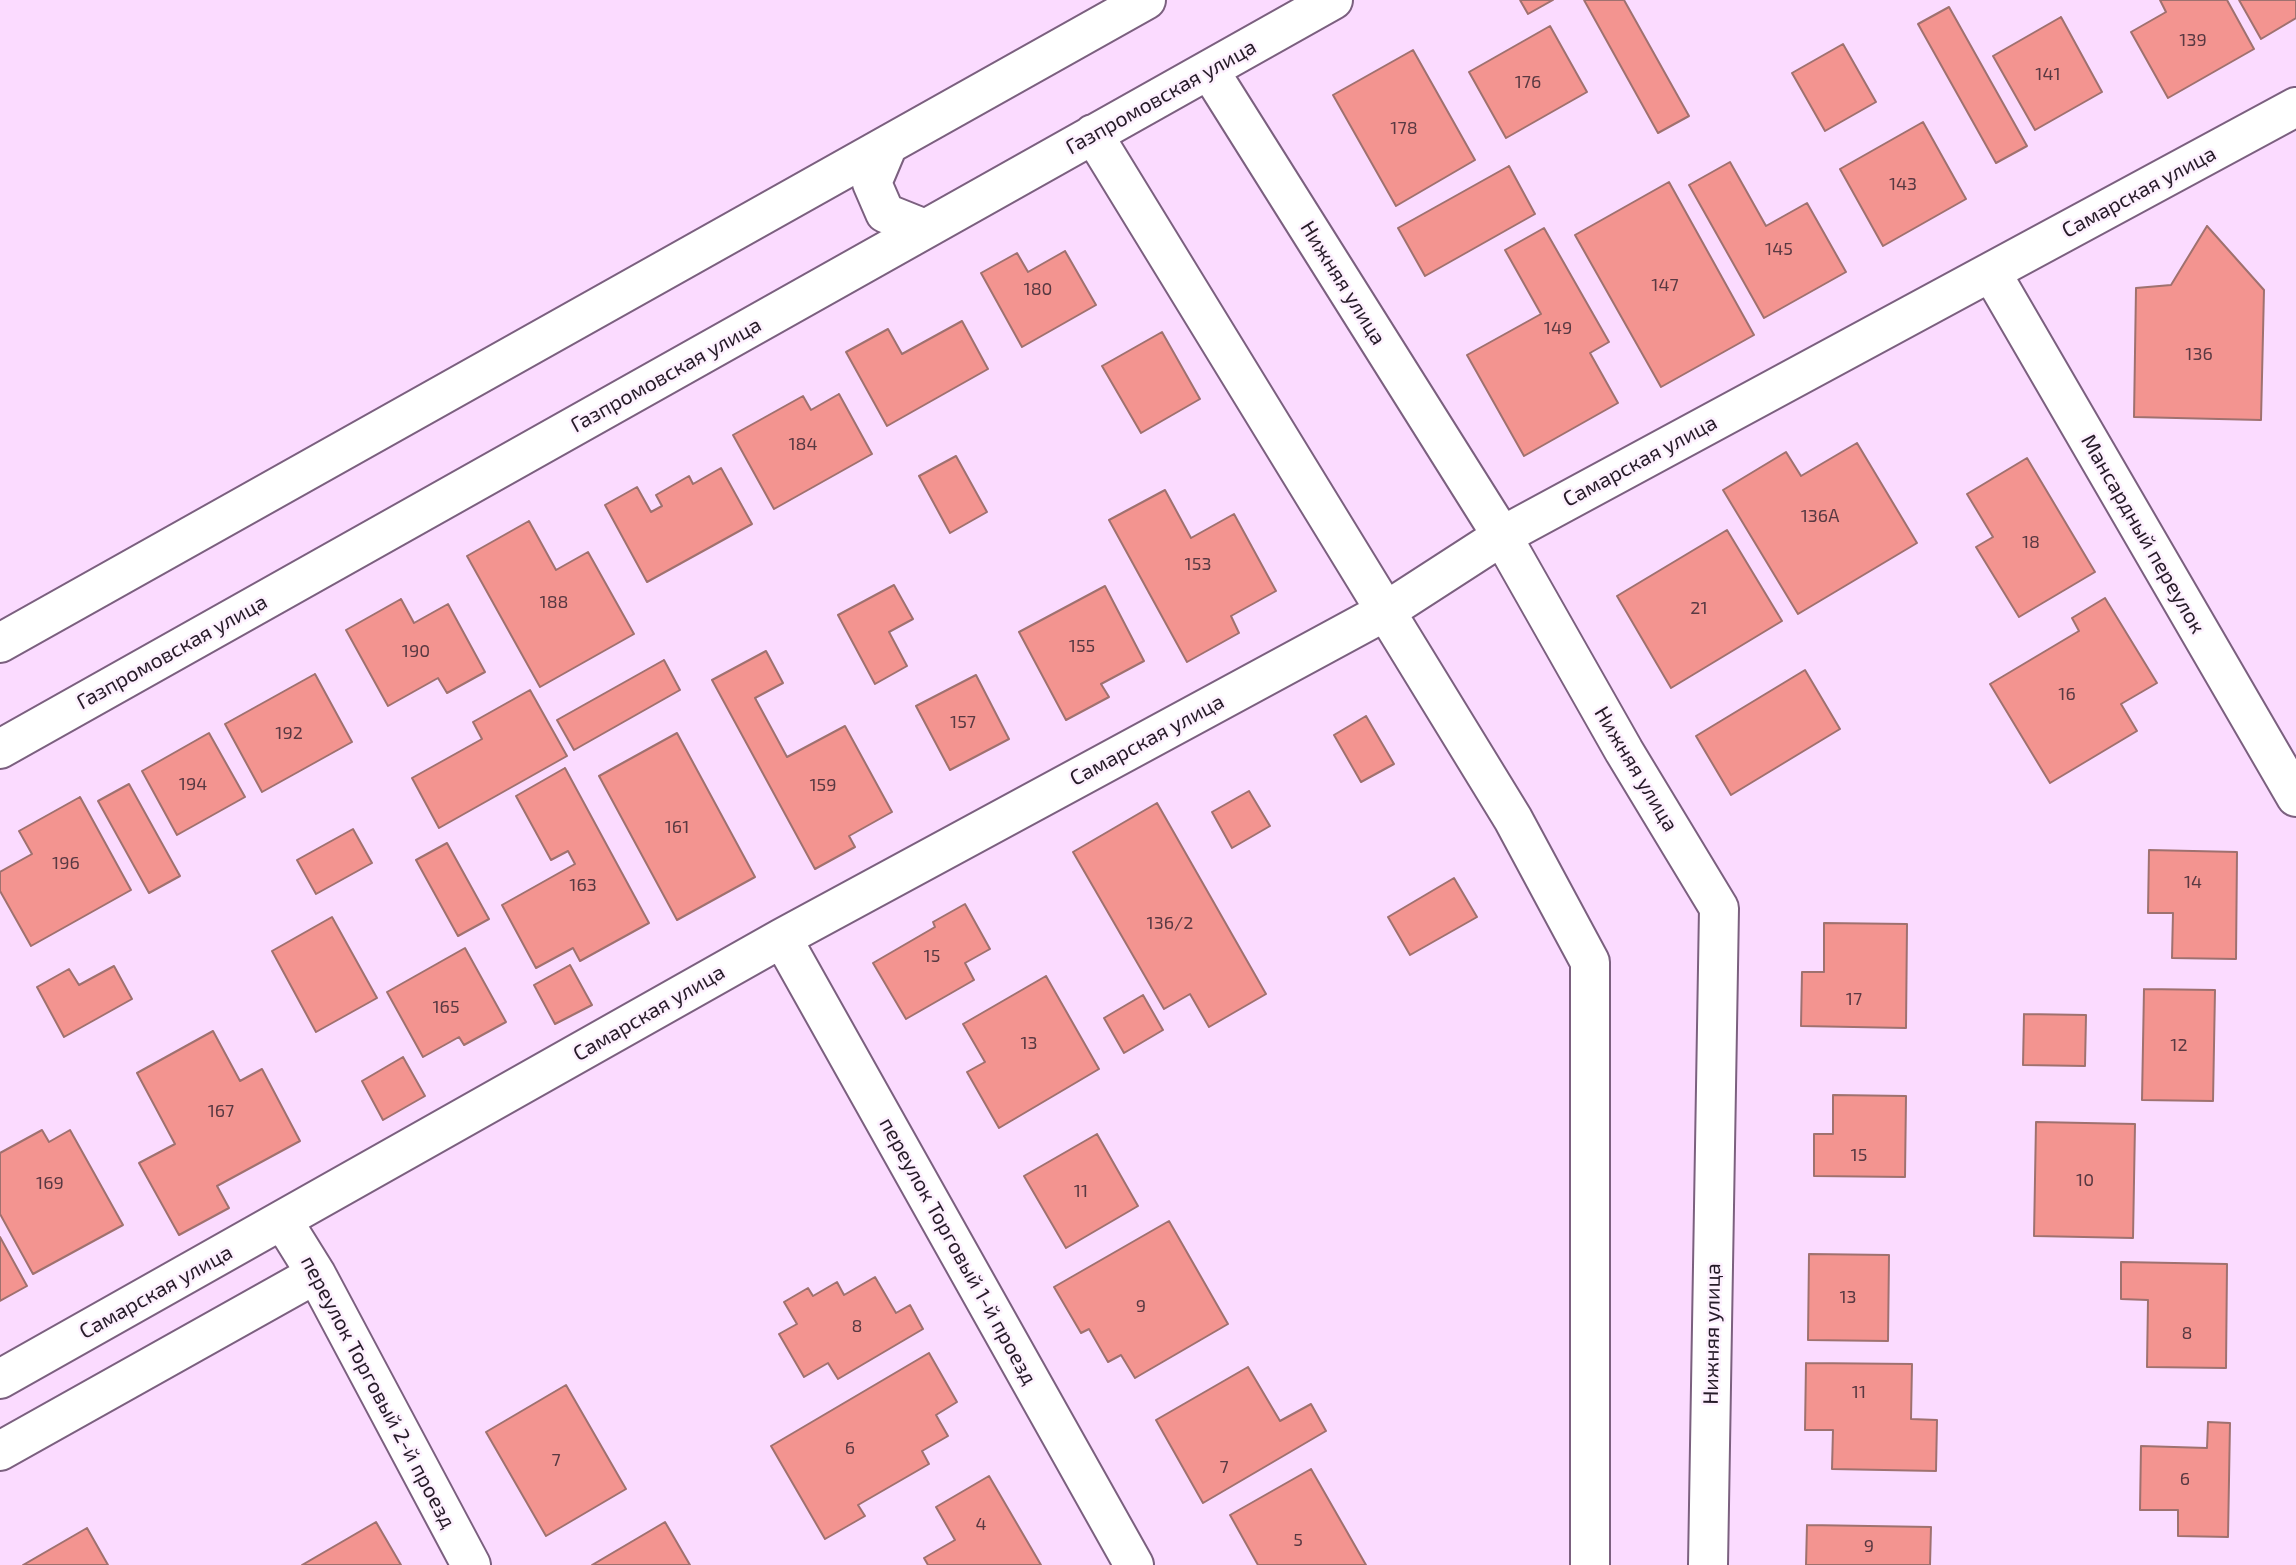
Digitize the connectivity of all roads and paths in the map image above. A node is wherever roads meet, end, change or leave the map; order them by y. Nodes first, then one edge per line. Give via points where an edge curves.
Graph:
1 (1146, 0) edge
2 (1333, 0) edge
3 (1209, 70) junction
4 (2296, 107) edge
5 (1093, 134) junction
6 (888, 145) junction
7 (925, 229) junction
8 (1990, 272) junction
9 (1502, 536) junction
10 (1386, 611) junction
11 (0, 643) edge
12 (0, 749) edge
13 (2296, 797) edge
14 (782, 938) junction
15 (283, 1221) junction
16 (316, 1274) junction
17 (0, 1379) edge
18 (0, 1451) edge
19 (471, 1565) edge
20 (1134, 1565) edge
21 (1590, 1565) edge
22 (1708, 1565) edge

1 - 6 street
2 - 3 street, Газпромовская улица
3 - 5 street, Газпромовская улица
3 - 9 street, Нижняя улица
4 - 8 street, Самарская улица
5 - 7 street, Газпромовская улица
5 - 10 street
6 - 7 street via 872,183 885,213
6 - 11 street
7 - 12 street, Газпромовская улица
8 - 9 street, Самарская улица
8 - 13 street, Мансардный переулок
9 - 10 street, Самарская улица
9 - 22 street, Нижняя улица via 1719,908
10 - 14 street, Самарская улица
10 - 21 street via 1513,819 1590,962
14 - 15 street, Самарская улица
14 - 20 street, переулок Торговый 1-й проезд
15 - 16 street, переулок Торговый 2-й проезд
15 - 17 street, Самарская улица
16 - 18 street
16 - 19 street, переулок Торговый 2-й проезд

